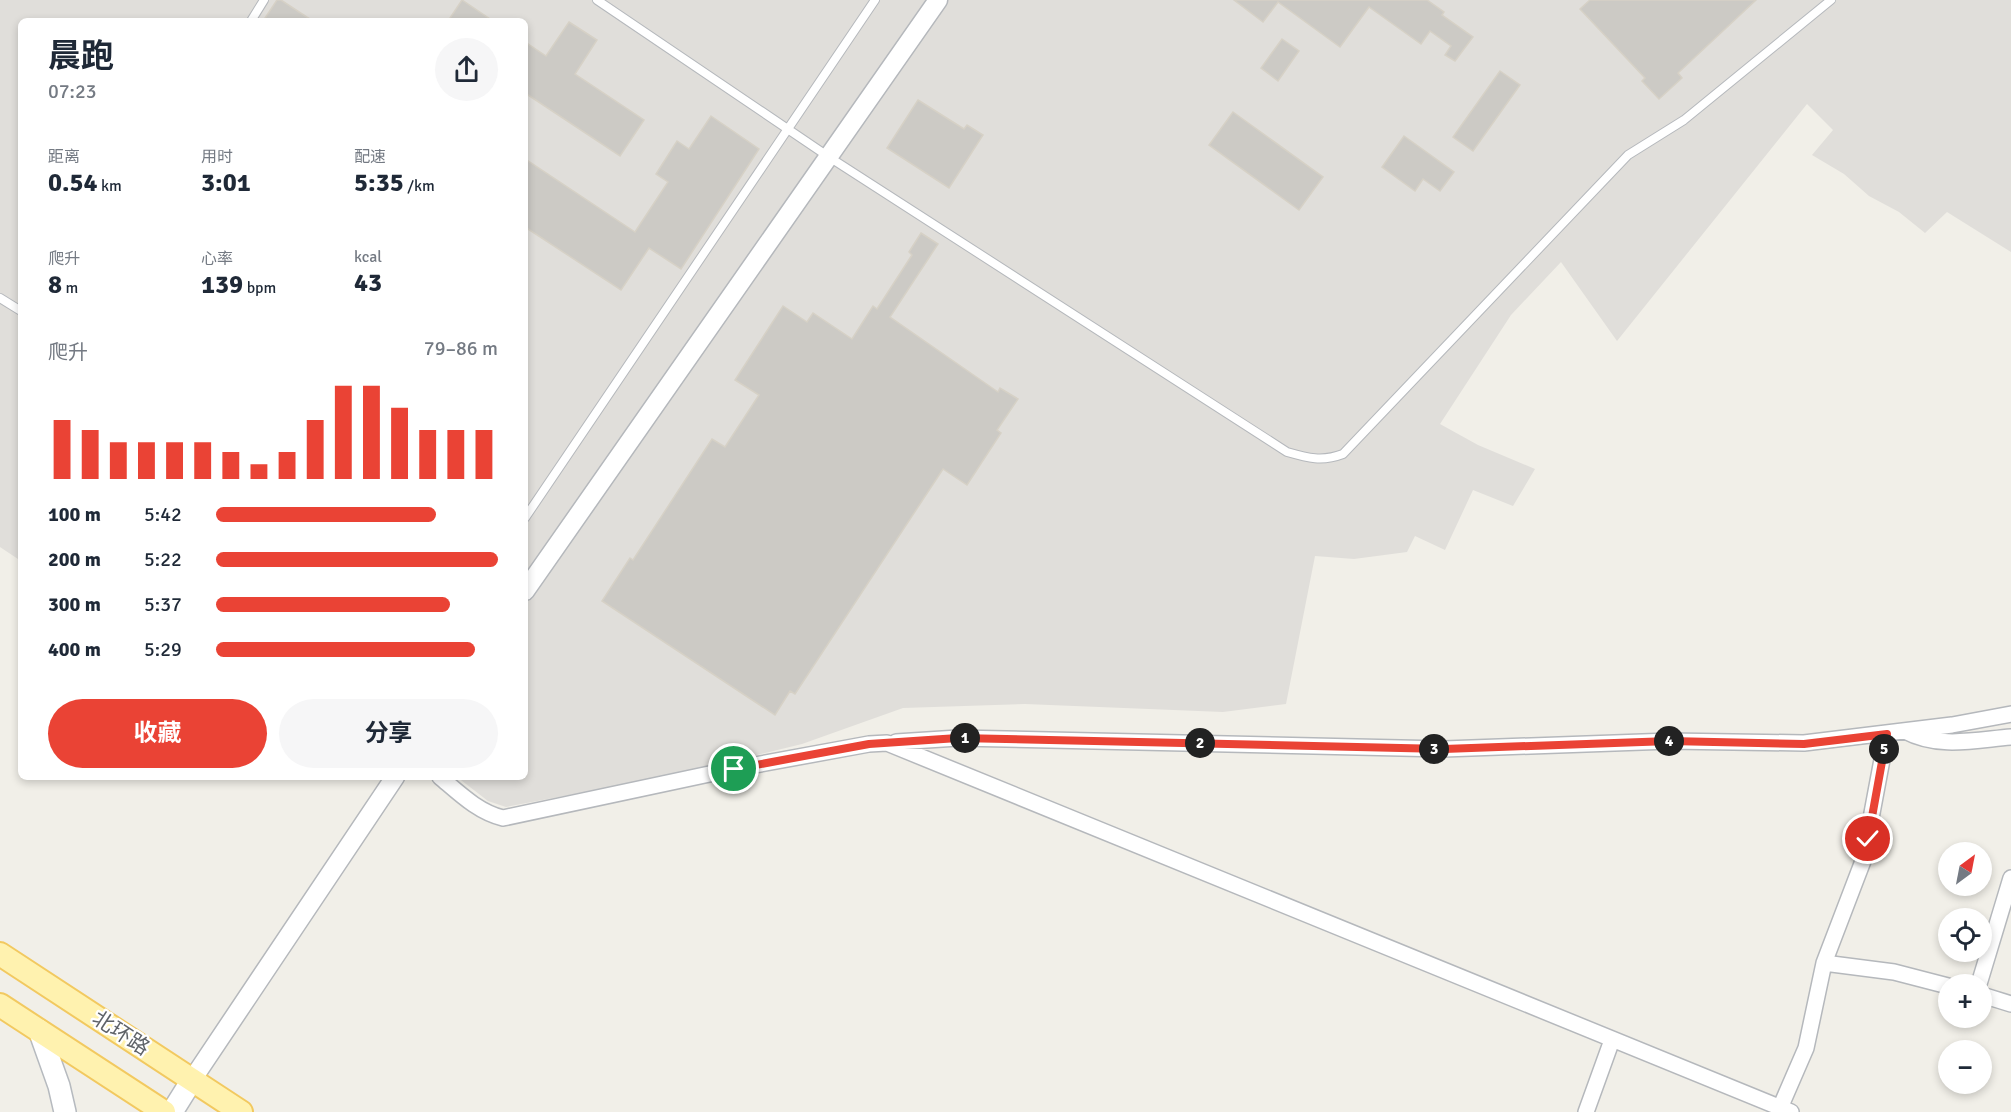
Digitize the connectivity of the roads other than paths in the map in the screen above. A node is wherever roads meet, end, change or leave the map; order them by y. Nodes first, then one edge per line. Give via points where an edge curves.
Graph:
1 (264, 0) edge
2 (597, 0) edge
3 (875, 0) edge
4 (938, 0) edge
5 (1831, 0) edge
6 (253, 18) edge
7 (788, 129) junction
8 (829, 157) junction
9 (0, 298) edge
10 (18, 309) edge
11 (528, 514) edge
12 (528, 587) edge
13 (2011, 714) edge
14 (1905, 731) junction
15 (1887, 734) junction
16 (2011, 737) edge
17 (887, 743) junction
18 (393, 780) edge
19 (444, 780) edge
20 (2011, 878) edge
21 (0, 954) edge
22 (1824, 963) junction
23 (1982, 974) edge
24 (1938, 983) edge
25 (1992, 998) edge
26 (2011, 1004) edge
27 (0, 1005) edge
28 (39, 1030) junction
29 (1612, 1040) junction
30 (192, 1080) junction
31 (1785, 1110) edge
32 (65, 1112) edge
33 (165, 1112) edge
34 (172, 1112) edge
35 (241, 1112) edge
36 (1586, 1112) edge

1 - 6 lane
2 - 7 lane
3 - 7 lane
4 - 8 street
5 - 8 lane via 1684,120 1628,155 1343,454 1329,460 1287,452
7 - 8 lane
7 - 11 lane
8 - 12 street
9 - 10 lane
13 - 14 street
14 - 15 street
14 - 16 street via 1921,740 1942,743
15 - 17 street via 1804,744 1670,741 1444,749 958,738
15 - 22 street via 1863,861
17 - 19 street via 734,769 503,818 490,815
17 - 29 street
18 - 30 street
20 - 23 street
21 - 30 main road, 北环路
22 - 24 street via 1894,972
22 - 31 street via 1806,1048
25 - 26 street
27 - 28 main road, 北环路
28 - 32 main road
28 - 33 main road, 北环路
29 - 31 street
29 - 36 street
30 - 34 main road
30 - 35 main road, 北环路

